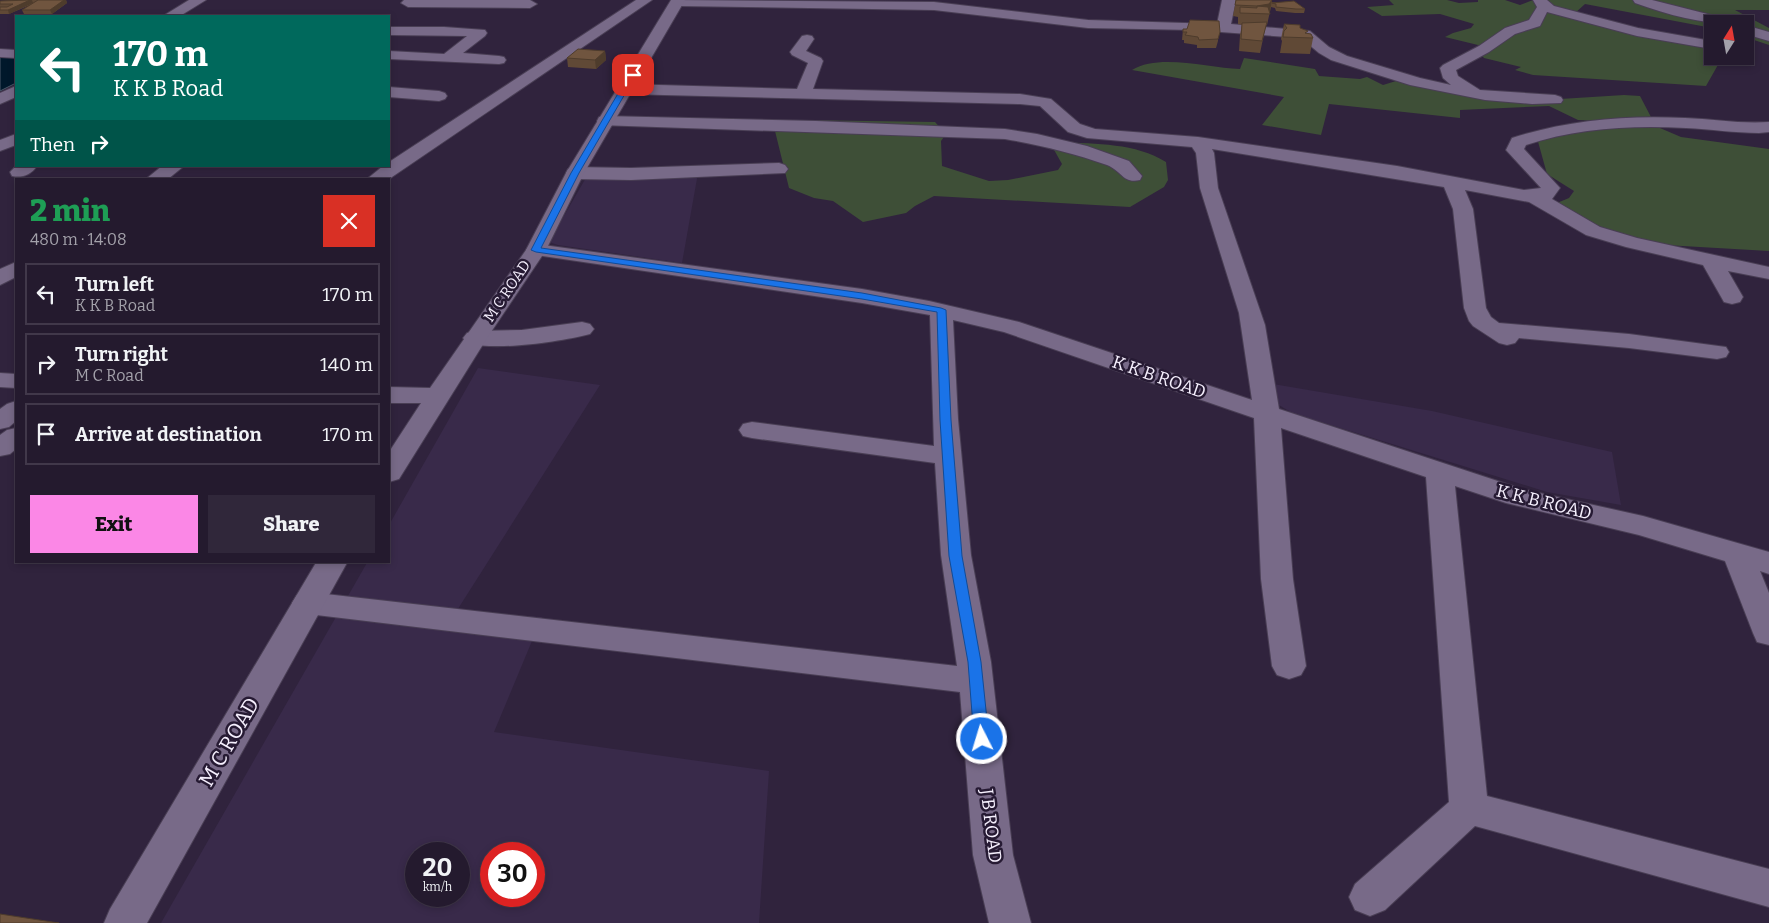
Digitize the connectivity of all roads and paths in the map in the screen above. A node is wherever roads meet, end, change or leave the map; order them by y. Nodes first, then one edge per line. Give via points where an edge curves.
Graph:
1 (199, 0) edge
2 (645, 0) edge
3 (1229, 0) edge
4 (1640, 0) edge
5 (678, 1) edge
6 (406, 4) edge
7 (530, 4) dead end
8 (961, 4) edge
9 (1542, 4) edge
10 (172, 15) edge
11 (1704, 18) edge
12 (1223, 28) junction
13 (390, 31) edge
14 (1754, 32) edge
15 (1769, 37) edge
16 (807, 39) dead end
17 (1704, 44) edge
18 (0, 53) edge
19 (15, 54) edge
20 (390, 55) edge
21 (450, 57) junction
22 (500, 60) dead end
23 (624, 90) junction
24 (15, 92) edge
25 (390, 92) edge
26 (803, 94) junction
27 (1477, 94) junction
28 (439, 96) dead end
29 (1555, 100) dead end
30 (3, 107) edge
31 (605, 121) junction
32 (1769, 127) edge
33 (15, 138) edge
34 (1198, 142) junction
35 (0, 146) edge
36 (173, 167) edge
37 (779, 169) dead end
38 (575, 173) junction
39 (1133, 176) dead end
40 (157, 178) edge
41 (378, 178) edge
42 (1452, 183) junction
43 (1533, 196) junction
44 (536, 250) junction
45 (1712, 261) junction
46 (15, 269) edge
47 (1769, 273) edge
48 (0, 278) edge
49 (1732, 297) dead end
50 (941, 310) junction
51 (582, 329) dead end
52 (1492, 329) junction
53 (475, 338) junction
54 (1524, 348) dead end
55 (1717, 352) dead end
56 (0, 380) edge
57 (15, 381) edge
58 (390, 395) edge
59 (437, 396) junction
60 (15, 411) edge
61 (1267, 413) junction
62 (0, 421) edge
63 (752, 430) dead end
64 (15, 437) edge
65 (0, 448) edge
66 (948, 456) junction
67 (390, 471) edge
68 (1440, 472) junction
69 (1738, 554) junction
70 (333, 563) edge
71 (1769, 563) edge
72 (308, 602) junction
73 (1769, 633) edge
74 (1289, 666) dead end
75 (976, 681) junction
76 (1469, 808) junction
77 (1769, 888) edge
78 (1370, 897) dead end
79 (125, 923) edge
80 (1010, 923) edge

1 - 10 street
2 - 41 street
3 - 12 street
4 - 11 street
5 - 8 street
5 - 23 street, M C ROAD
6 - 7 street
8 - 12 street via 1088,24
9 - 17 street via 1637,32
9 - 27 street via 1536,23 1510,31 1448,68 1451,78
12 - 27 street via 1305,34 1333,56 1402,78
13 - 21 street via 480,33
14 - 15 street
16 - 26 street via 797,52 816,61
18 - 19 street
20 - 21 street
21 - 22 street
23 - 26 street
23 - 31 street, M C ROAD
24 - 30 street
25 - 28 street
26 - 34 street via 1045,102 1074,128 1093,134
27 - 29 street
31 - 38 street, M C ROAD
31 - 39 street via 1005,134 1081,150 1123,165
32 - 43 street via 1652,123 1542,132 1518,142 1515,150 1551,188 1546,196
33 - 35 street
34 - 42 street
34 - 61 street via 1205,153 1208,188 1250,313
36 - 40 street
37 - 38 street
38 - 44 street, M C ROAD
42 - 43 street
42 - 52 street via 1463,209 1475,308 1481,321
43 - 45 street via 1593,231
44 - 50 street, K K B ROAD
44 - 53 street, M C ROAD
45 - 47 street
45 - 49 street
46 - 48 street
50 - 61 street, K K B ROAD via 1011,327
50 - 66 street, J B ROAD
51 - 53 street via 522,337
52 - 54 street
52 - 55 street via 1629,340
53 - 59 street, M C ROAD
56 - 57 street
58 - 59 street
59 - 67 street, M C ROAD
60 - 62 street
61 - 68 street, K K B ROAD
61 - 74 street via 1277,579
63 - 66 street
64 - 65 street
66 - 75 street, J B ROAD via 956,556
68 - 69 street, K K B ROAD via 1516,497 1643,526
68 - 76 street
69 - 71 street, K K B ROAD
69 - 73 street
70 - 72 street, M C ROAD
72 - 75 street
72 - 79 street, M C ROAD
75 - 80 street, J B ROAD via 993,855
76 - 77 street
76 - 78 street

